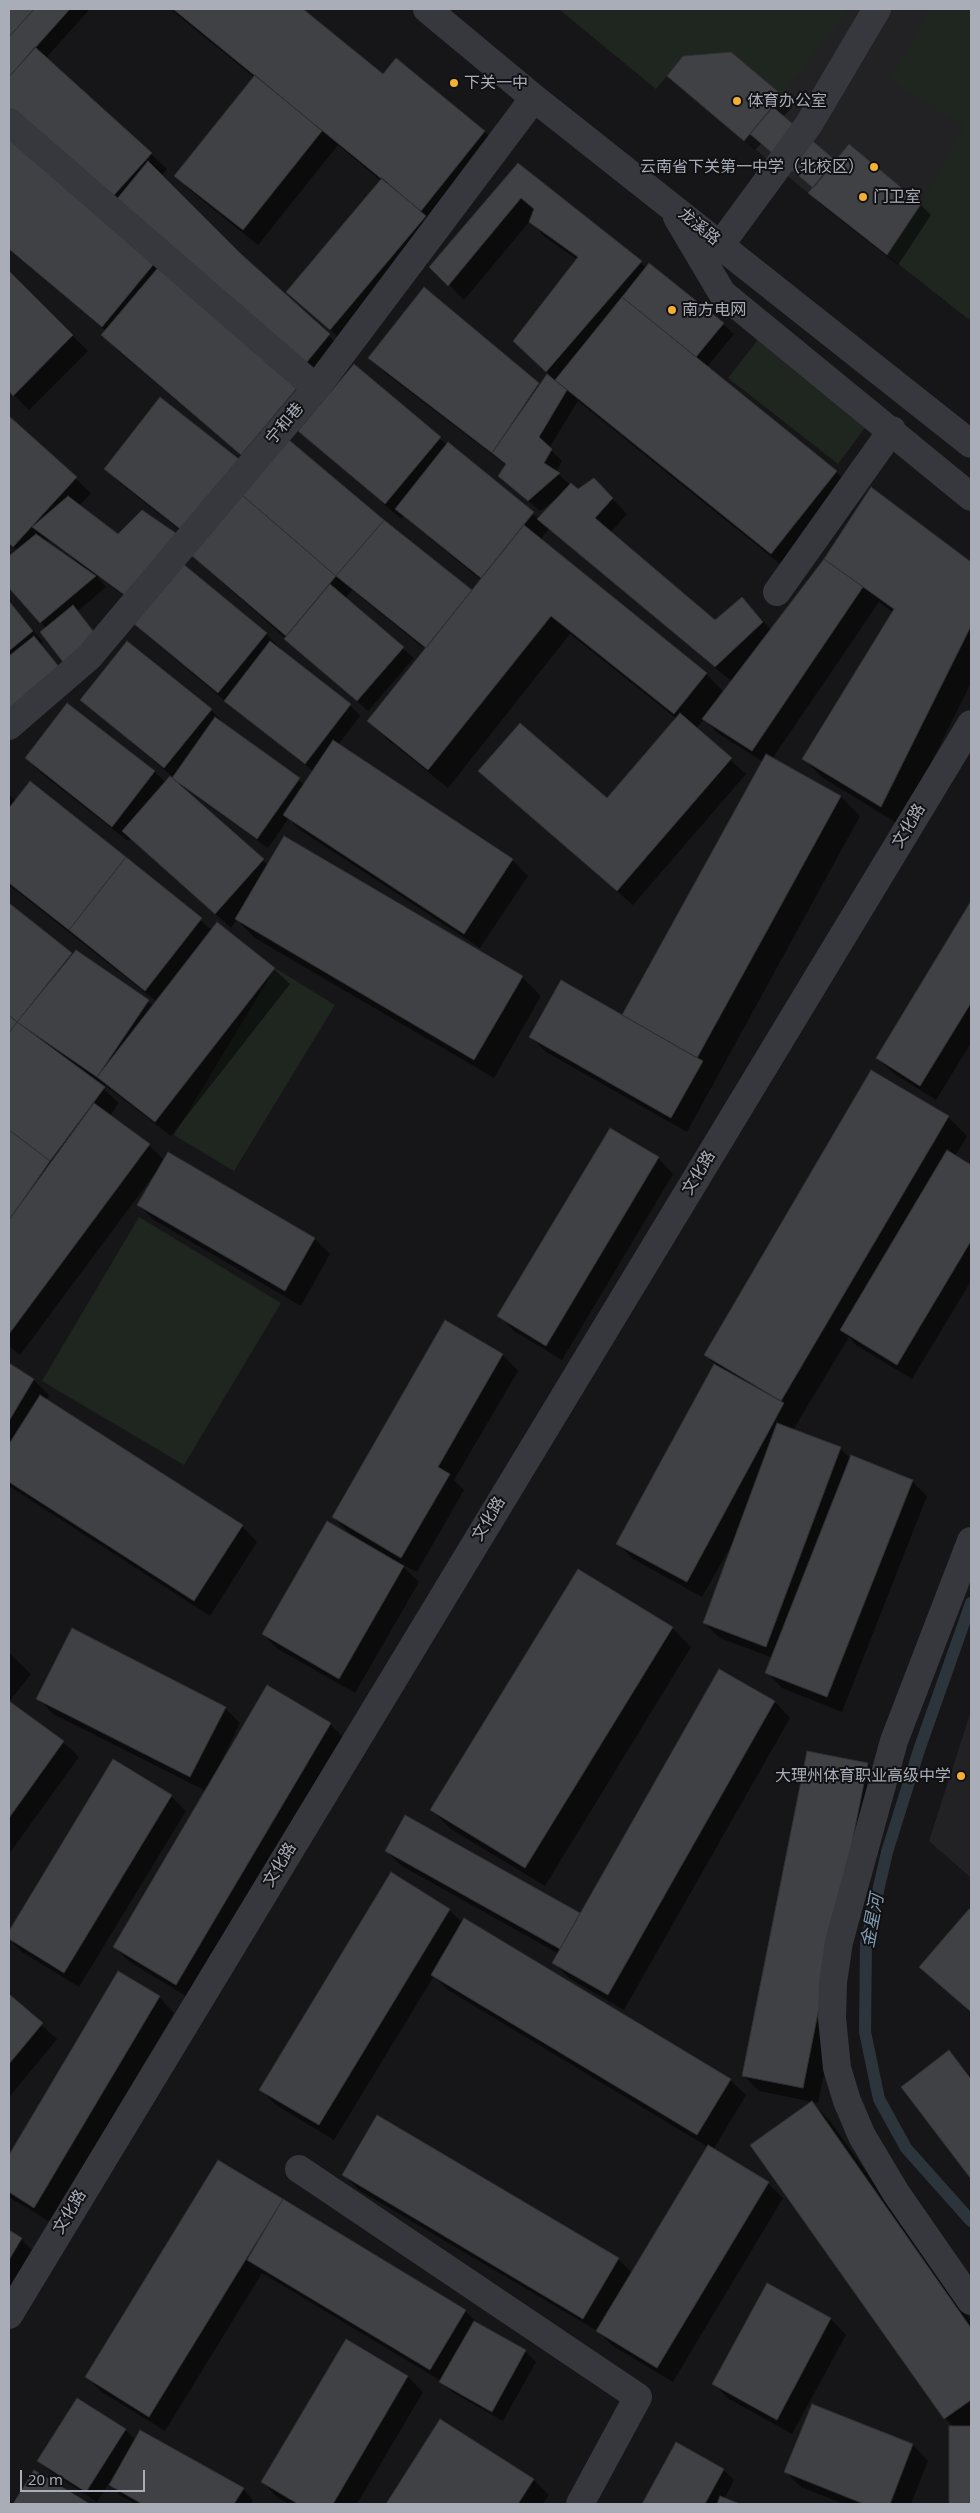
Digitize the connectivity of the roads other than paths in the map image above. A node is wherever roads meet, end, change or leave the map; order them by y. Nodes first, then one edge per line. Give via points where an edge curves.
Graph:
1 (427, 9) edge
2 (877, 9) edge
3 (534, 98) junction
4 (9, 122) edge
5 (667, 201) junction
6 (720, 244) junction
7 (316, 388) junction
8 (892, 430) junction
9 (971, 444) edge
10 (971, 497) edge
11 (777, 592) dead end
12 (971, 724) edge
13 (9, 726) edge
14 (971, 1541) edge
15 (299, 2169) dead end
16 (971, 2301) edge
17 (9, 2315) edge
18 (580, 2504) edge

1 - 3 street, 龙溪路
2 - 6 street via 809,124
3 - 5 street, 龙溪路
3 - 7 street, 宁和巷
4 - 7 street
5 - 6 street, 龙溪路
5 - 8 street via 722,293
6 - 9 street, 龙溪路
7 - 13 street, 宁和巷 via 89,656
8 - 10 street
8 - 11 street
12 - 17 street, 文化路
14 - 16 street via 892,1750 839,1942 832,2018 837,2068 862,2136 896,2193
15 - 18 street via 638,2397

